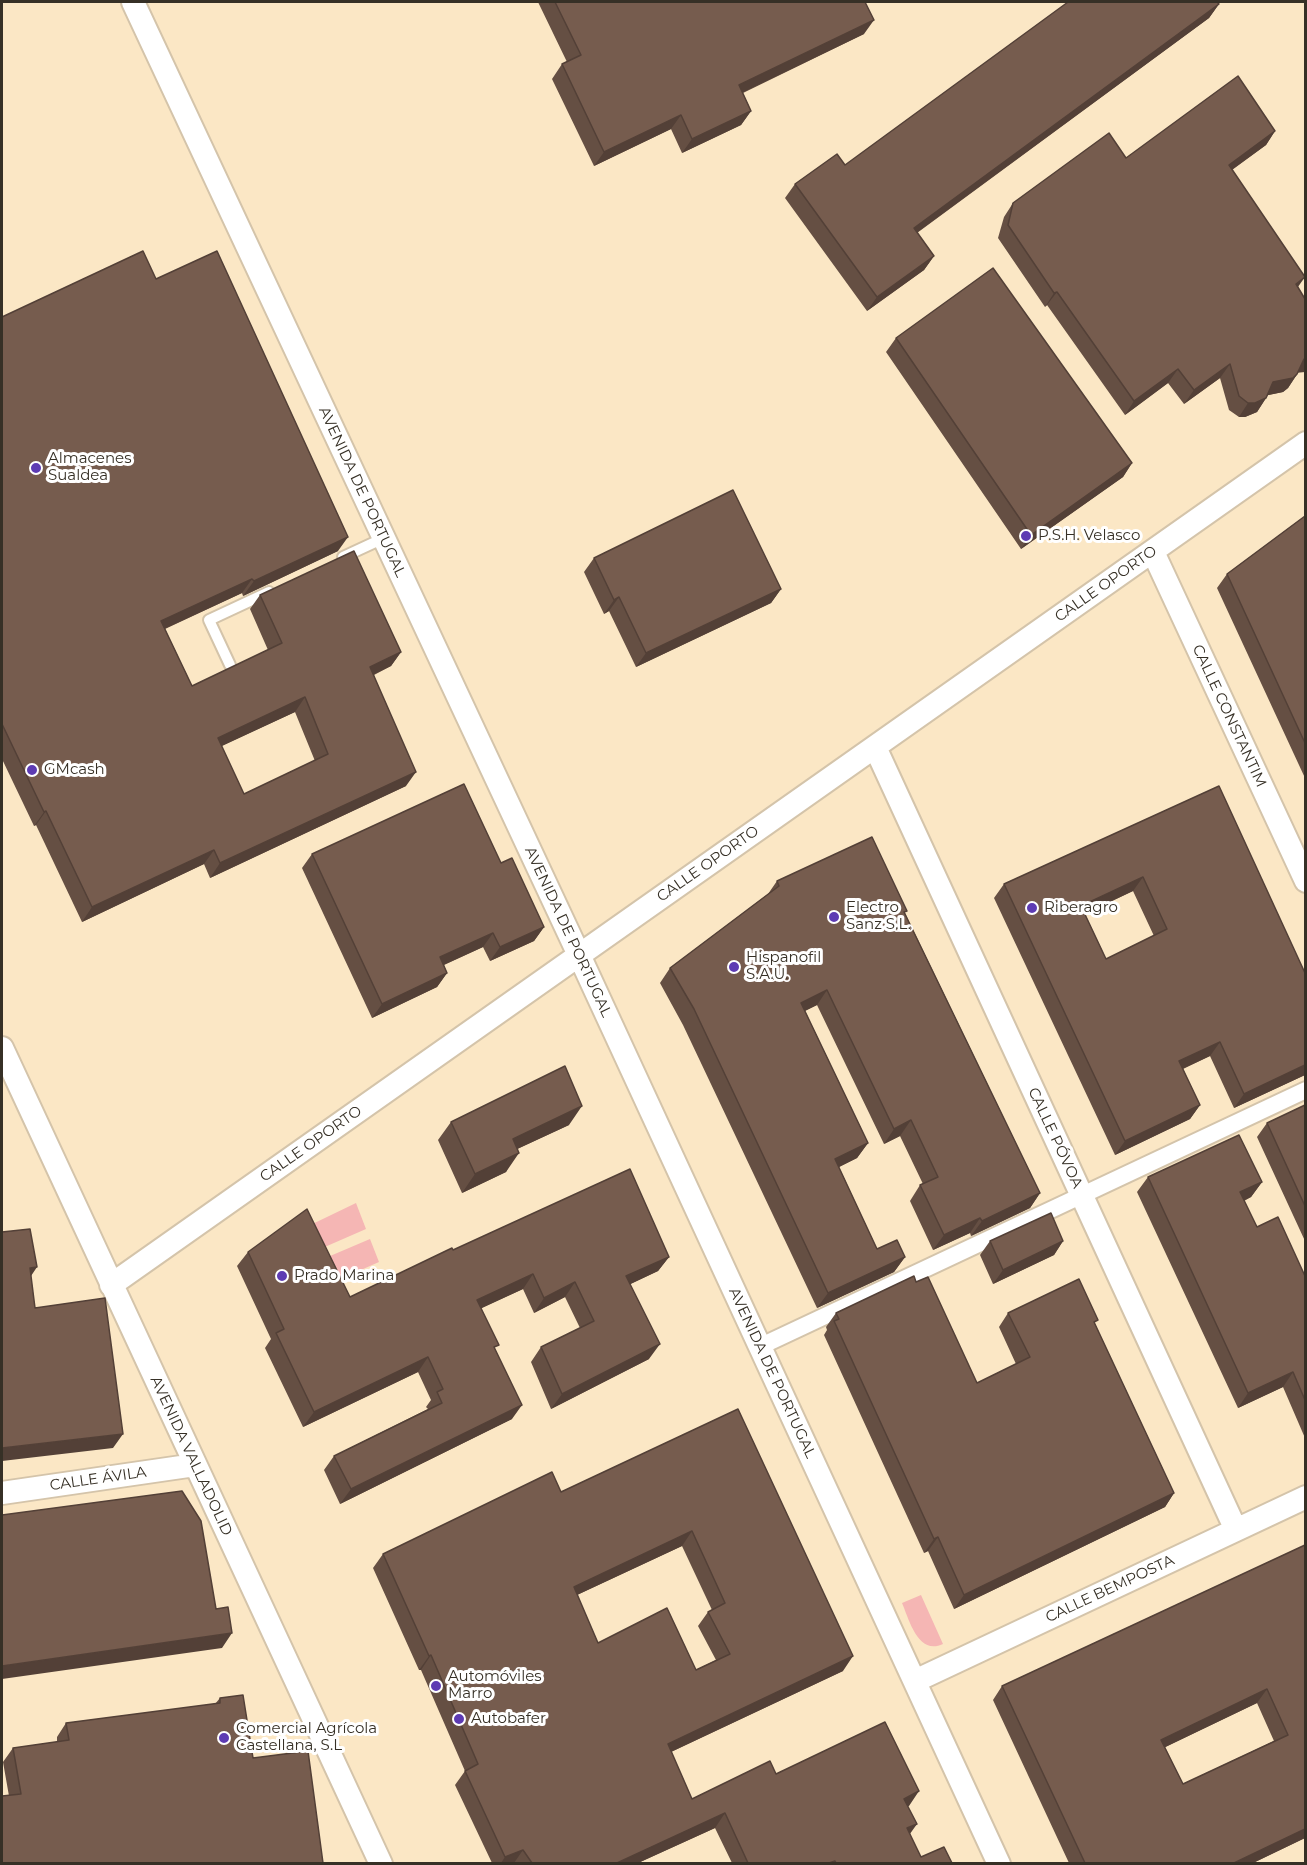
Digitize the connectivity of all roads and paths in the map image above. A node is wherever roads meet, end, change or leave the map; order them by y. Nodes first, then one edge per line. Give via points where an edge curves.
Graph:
1 (133, 2) edge
2 (1305, 443) edge
3 (384, 538) junction
4 (1153, 552) junction
5 (332, 562) edge
6 (281, 586) edge
7 (230, 665) edge
8 (875, 747) junction
9 (1305, 881) edge
10 (579, 955) junction
11 (2, 1048) edge
12 (1305, 1090) edge
13 (1081, 1195) junction
14 (111, 1285) junction
15 (759, 1347) junction
16 (195, 1465) junction
17 (2, 1493) edge
18 (1305, 1497) edge
19 (1236, 1530) junction
20 (915, 1681) junction
21 (381, 1863) edge
22 (999, 1863) edge

1 - 3 street, AVENIDA DE PORTUGAL
2 - 4 street, CALLE OPORTO
3 - 5 lane
3 - 10 street, AVENIDA DE PORTUGAL
4 - 8 street, CALLE OPORTO
4 - 9 street, CALLE CONSTANTIM
6 - 7 lane via 209,620
8 - 10 street, CALLE OPORTO
8 - 13 street, CALLE PÓVOA
10 - 14 street, CALLE OPORTO
10 - 15 street, AVENIDA DE PORTUGAL
11 - 14 street, AVENIDA VALLADOLID
12 - 13 street
13 - 15 street
13 - 19 street, CALLE PÓVOA
14 - 16 street, AVENIDA VALLADOLID
15 - 20 street, AVENIDA DE PORTUGAL
16 - 17 street, CALLE ÁVILA
16 - 21 street, AVENIDA VALLADOLID
18 - 19 street, CALLE BEMPOSTA
19 - 20 street, CALLE BEMPOSTA
20 - 22 street, AVENIDA DE PORTUGAL

